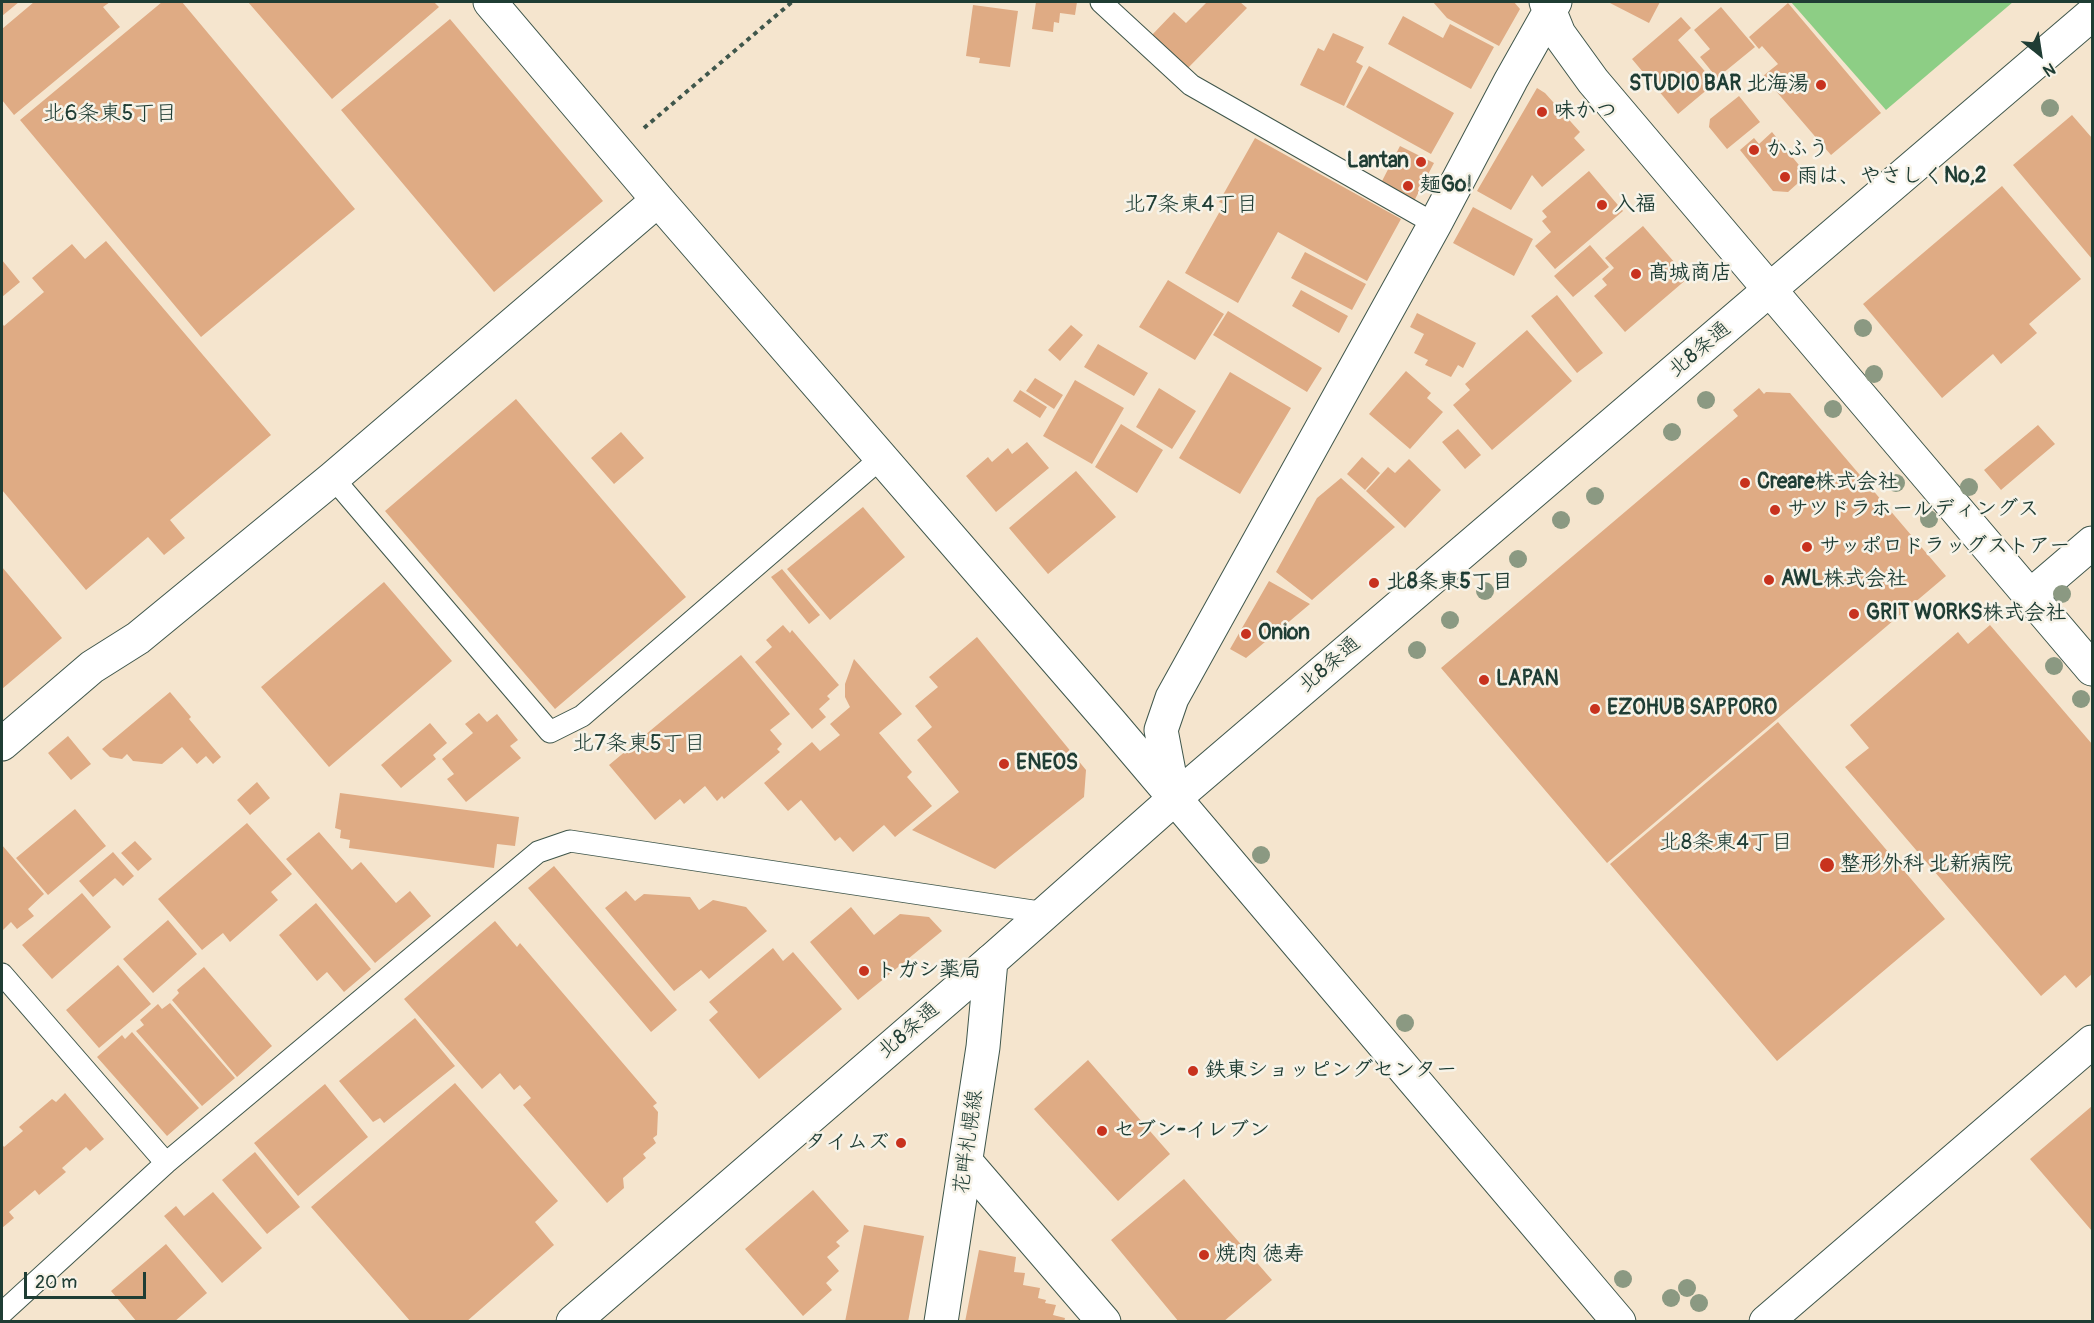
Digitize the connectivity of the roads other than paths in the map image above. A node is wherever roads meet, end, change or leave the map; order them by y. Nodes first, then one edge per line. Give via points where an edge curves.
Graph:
1 (490, 2) edge
2 (1101, 2) edge
3 (1551, 5) edge
4 (2092, 14) edge
5 (658, 200) junction
6 (1435, 224) junction
7 (1770, 290) junction
8 (881, 458) junction
9 (333, 478) junction
10 (2092, 543) edge
11 (2030, 596) junction
12 (2092, 669) edge
13 (2, 744) edge
14 (1174, 800) junction
15 (1047, 913) junction
16 (991, 961) junction
17 (2, 974) edge
18 (2092, 1042) edge
19 (166, 1162) junction
20 (967, 1163) junction
21 (2, 1313) edge
22 (573, 1322) edge
23 (941, 1322) edge
24 (1104, 1322) edge
25 (1619, 1322) edge
26 (1766, 1322) edge

1 - 5 street
2 - 6 lane via 1191,85
3 - 6 street
3 - 7 street via 1559,34 1593,81
4 - 7 street, 北8条通
5 - 8 street
5 - 9 street
6 - 14 street via 1172,698 1161,730
7 - 11 street
7 - 14 street, 北8条通
8 - 9 lane via 582,716 550,732
8 - 14 street
9 - 13 street via 138,638 92,667
10 - 11 street
11 - 12 street
14 - 15 street, 北8条通
14 - 25 street
15 - 16 street, 北8条通
15 - 19 lane via 570,841 538,852
16 - 20 street, 花畔札幌線
16 - 22 street, 北8条通
17 - 19 lane
18 - 26 street
19 - 21 lane
20 - 23 street, 花畔札幌線
20 - 24 street

